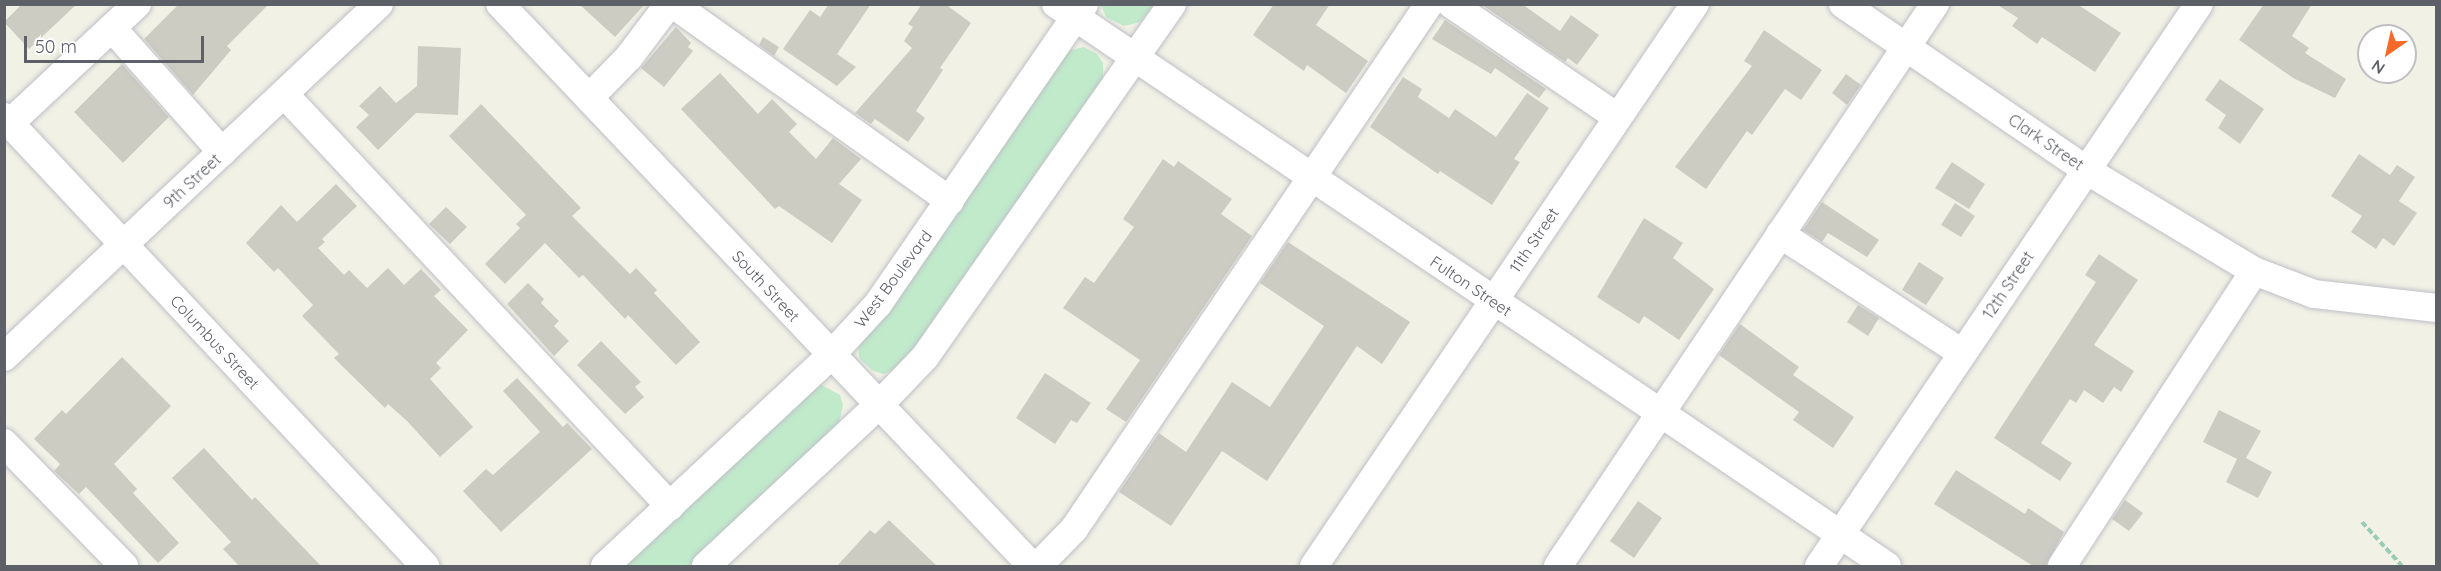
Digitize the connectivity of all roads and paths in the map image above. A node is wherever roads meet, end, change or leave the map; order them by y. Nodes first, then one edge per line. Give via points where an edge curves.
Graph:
1 (379, 4) edge
2 (500, 4) edge
3 (671, 4) edge
4 (1172, 4) edge
5 (1429, 4) edge
6 (1451, 4) edge
7 (1695, 4) edge
8 (1843, 4) edge
9 (1935, 4) edge
10 (2199, 4) edge
11 (1072, 9) edge
12 (126, 12) edge
13 (1906, 47) junction
14 (1136, 57) junction
15 (284, 94) junction
16 (589, 98) junction
17 (1617, 117) junction
18 (8, 120) edge
19 (222, 152) junction
20 (2086, 170) junction
21 (1313, 178) junction
22 (950, 201) junction
23 (1780, 234) junction
24 (125, 244) junction
25 (2254, 271) junction
26 (1493, 301) junction
27 (2436, 308) edge
28 (1962, 352) junction
29 (831, 355) junction
30 (4, 357) edge
31 (880, 404) junction
32 (1662, 412) junction
33 (4, 443) edge
34 (670, 506) junction
35 (2362, 522) dead end
36 (1839, 535) junction
37 (124, 567) edge
38 (425, 567) edge
39 (605, 567) edge
40 (706, 567) edge
41 (1032, 567) edge
42 (1038, 567) edge
43 (1314, 567) edge
44 (1558, 567) edge
45 (1819, 567) edge
46 (1887, 567) edge
47 (2062, 567) edge
48 (2402, 567) edge

1 - 15 street, 9th Street
2 - 16 street, South Street
3 - 16 street via 629,57
3 - 22 street
4 - 14 street
5 - 21 street
6 - 17 street
7 - 17 street, 11th Street
8 - 13 street, Clark Street
9 - 13 street
10 - 20 street, 12th Street
11 - 14 street, Fulton Street
11 - 22 street, West Boulevard
12 - 18 street
12 - 19 street
13 - 20 street, Clark Street
13 - 23 street
14 - 21 street, Fulton Street
14 - 31 street via 946,331
15 - 19 street, 9th Street
15 - 34 street
16 - 29 street, South Street
17 - 26 street, 11th Street
18 - 24 street, Columbus Street
19 - 24 street, 9th Street
20 - 25 street, Clark Street
20 - 28 street, 12th Street
21 - 26 street, Fulton Street
21 - 42 street via 1074,529
22 - 29 street, West Boulevard via 878,304
23 - 28 street
23 - 32 street
24 - 30 street, 9th Street
24 - 38 street, Columbus Street
25 - 27 street, Clark Street via 2314,294
25 - 47 street
26 - 32 street, Fulton Street
26 - 43 street, 11th Street
28 - 36 street, 12th Street
29 - 31 street, South Street
29 - 34 street, West Boulevard
31 - 40 street
31 - 41 street, South Street
32 - 36 street, Fulton Street
32 - 44 street
33 - 37 street
34 - 39 street, West Boulevard
35 - 48 path
36 - 45 street, 12th Street
36 - 46 street, Fulton Street

